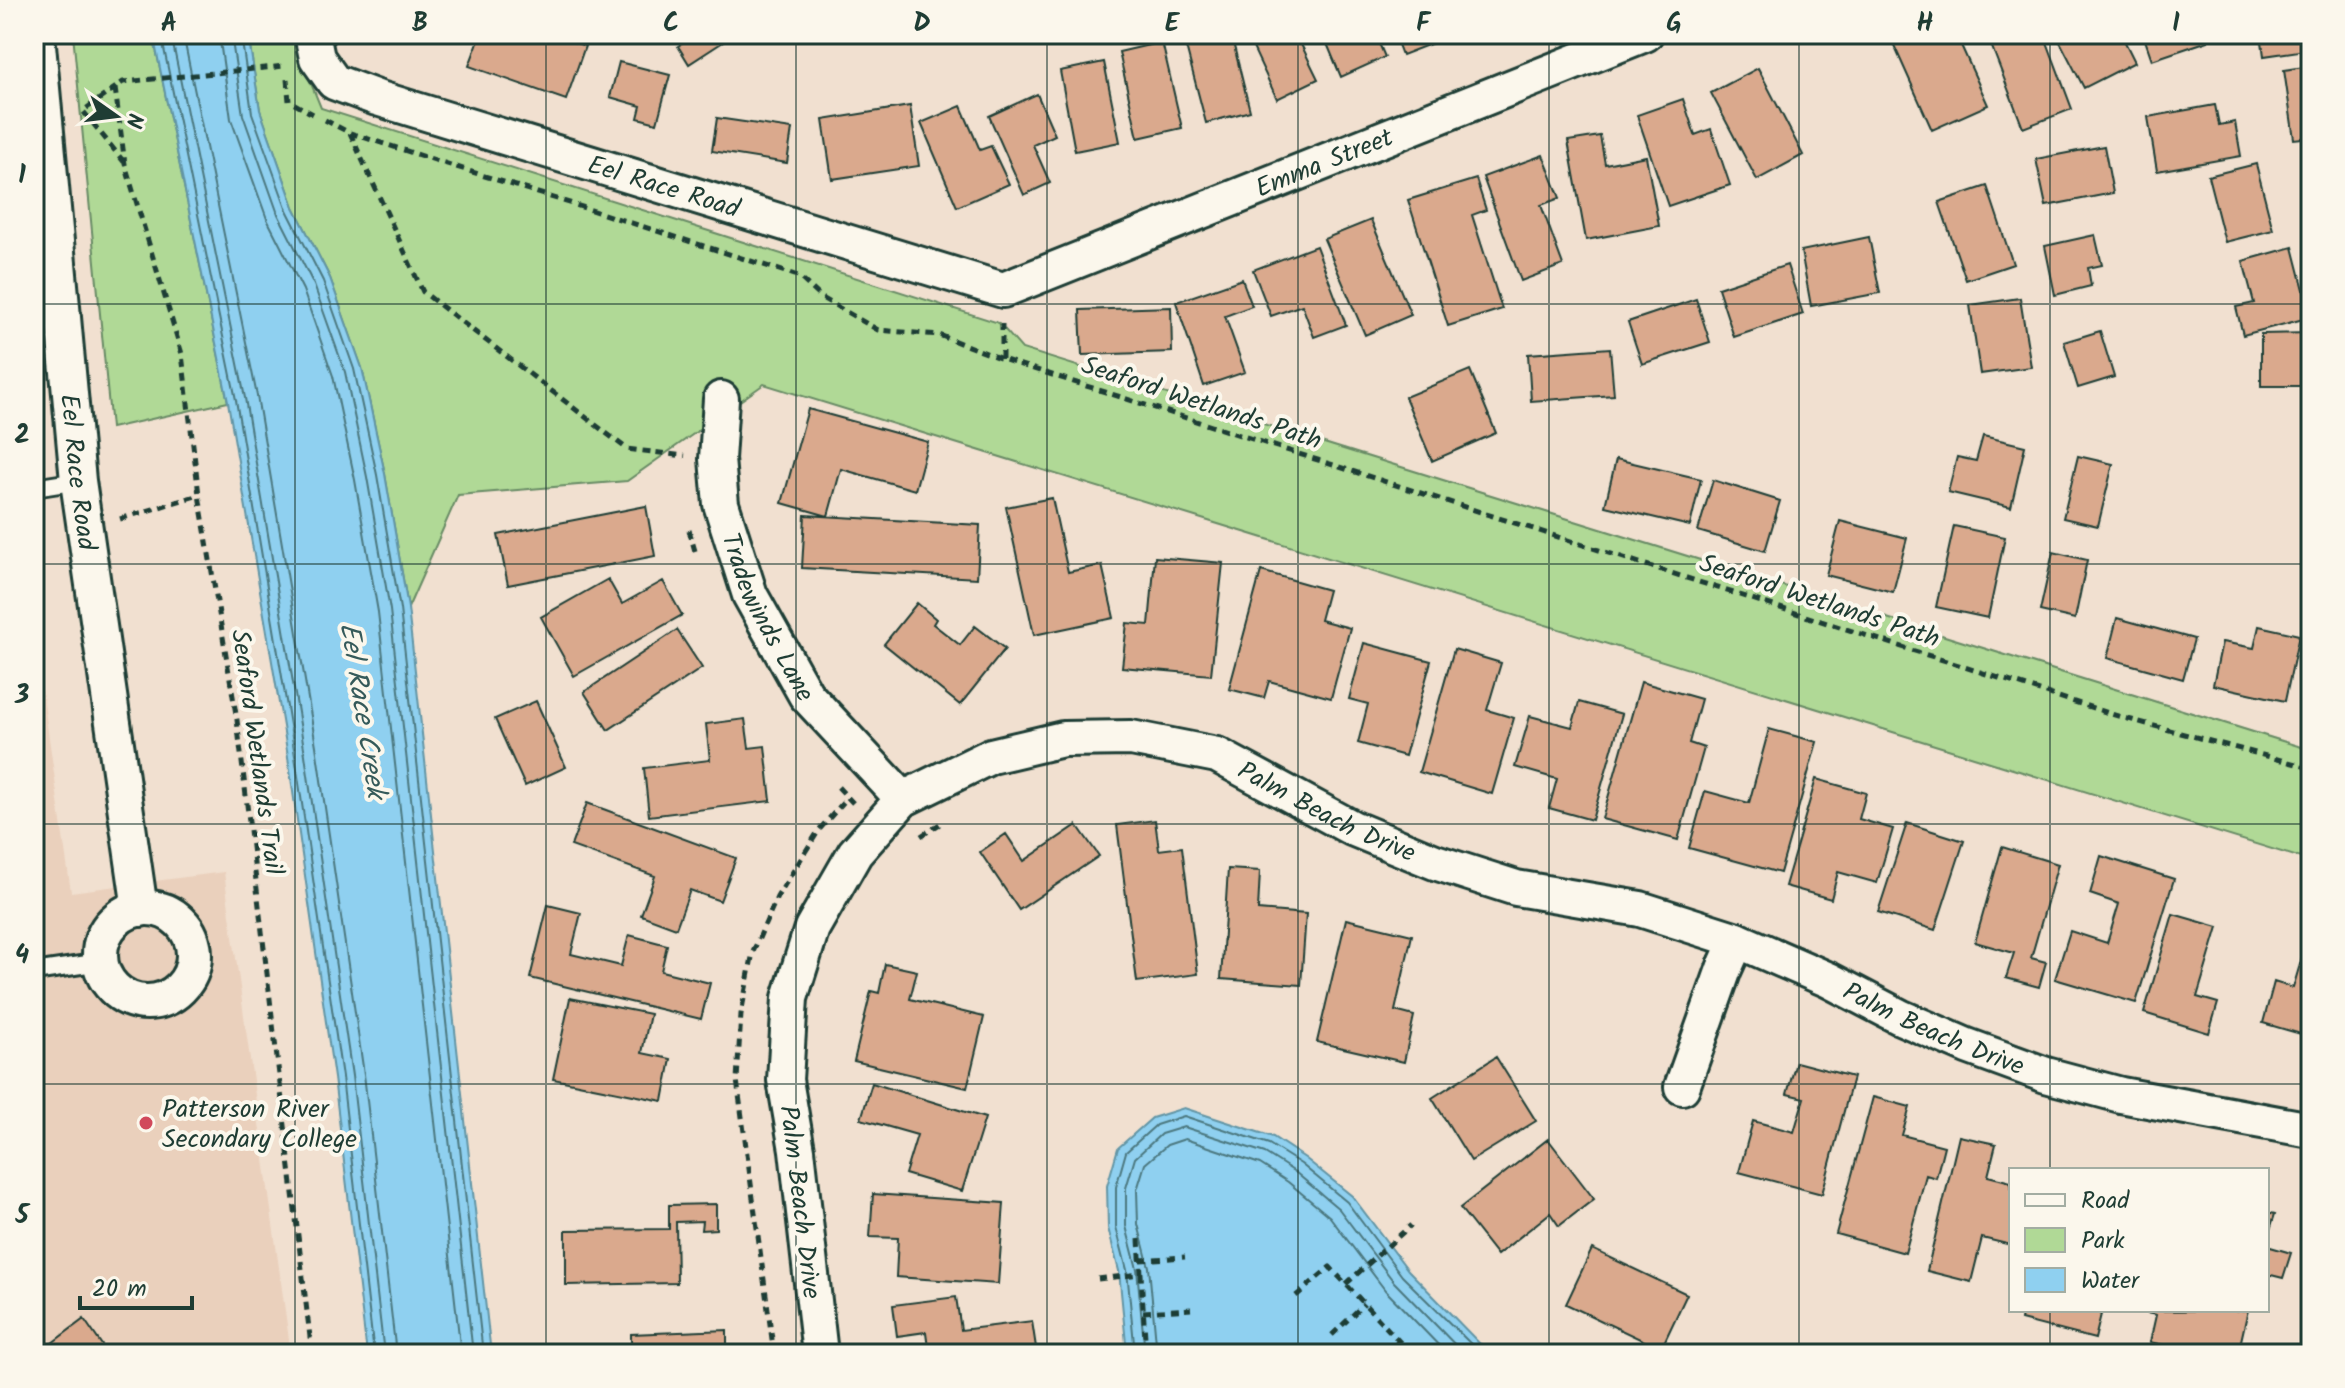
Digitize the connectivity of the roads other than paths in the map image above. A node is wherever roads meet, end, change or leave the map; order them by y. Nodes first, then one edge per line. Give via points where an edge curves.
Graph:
1 (37, 34) edge
2 (312, 34) edge
3 (1645, 34) edge
4 (1003, 290) joint
5 (721, 399) dead end
6 (78, 481) junction
7 (34, 488) edge
8 (903, 799) junction
9 (140, 909) junction
10 (1737, 940) junction
11 (101, 962) junction
12 (34, 972) edge
13 (1682, 1087) dead end
14 (2311, 1130) edge
15 (820, 1354) edge

1 - 6 street, Eel Race Road
2 - 4 street, Eel Race Road via 317,58 334,82 377,98
3 - 4 street, Emma Street
5 - 8 street, Tradewinds Lane via 721,504 750,595 806,695
6 - 7 lane
6 - 9 street, Eel Race Road
8 - 10 street, Palm Beach Drive via 991,756 1063,739 1131,738 1217,755 1352,828 1435,862 1516,888 1640,909
8 - 15 street, Palm Beach Drive via 855,853 819,915 790,998 785,1080
9 - 11 street via 109,928
9 - 11 street via 167,913 186,929 193,961 183,985 163,999 130,999 108,981
10 - 13 street
10 - 14 street, Palm Beach Drive via 1900,1017 2046,1075 2121,1095
11 - 12 lane

